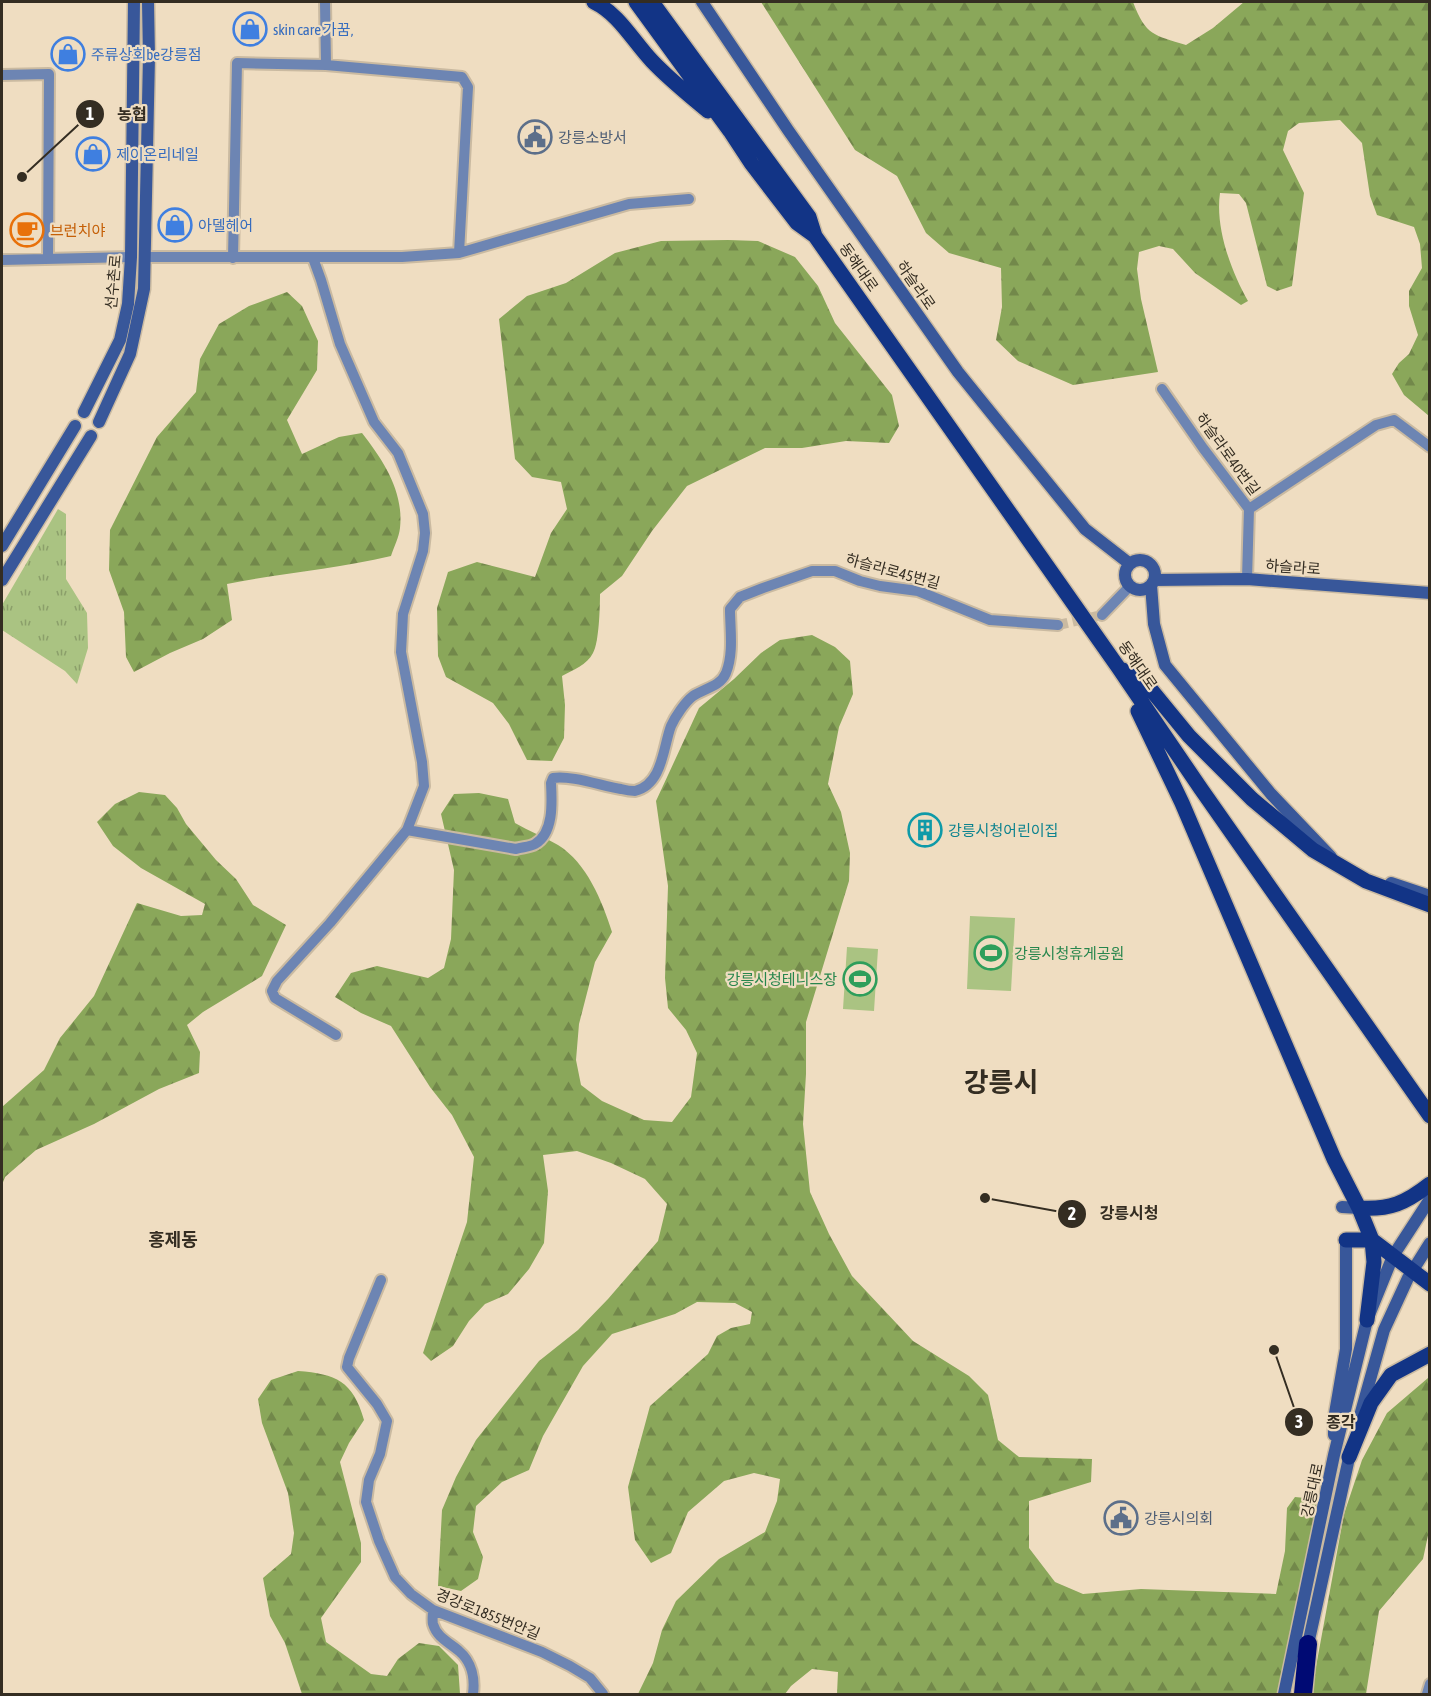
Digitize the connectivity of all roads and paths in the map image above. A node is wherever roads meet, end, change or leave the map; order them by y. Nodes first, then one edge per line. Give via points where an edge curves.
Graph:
1 (134, 2) edge
2 (148, 2) edge
3 (325, 2) edge
4 (594, 2) edge
5 (636, 2) edge
6 (652, 2) edge
7 (702, 2) edge
8 (326, 65) junction
9 (2, 75) edge
10 (730, 131) junction
11 (689, 199) dead end
12 (815, 236) junction
13 (459, 253) junction
14 (130, 257) junction
15 (146, 257) junction
16 (233, 258) junction
17 (313, 258) junction
18 (48, 259) junction
19 (2, 260) edge
20 (1162, 389) dead end
21 (84, 412) junction
22 (99, 422) junction
23 (75, 426) junction
24 (91, 436) junction
25 (1430, 447) edge
26 (1250, 509) junction
27 (2, 546) edge
28 (1130, 564) junction
29 (1247, 579) junction
30 (2, 580) edge
31 (1153, 583) junction
32 (1130, 586) junction
33 (1430, 593) edge
34 (1102, 615) tunnel mouth
35 (1058, 625) tunnel mouth
36 (1118, 667) junction
37 (407, 830) junction
38 (1344, 864) junction
39 (1366, 881) junction
40 (1430, 896) edge
41 (1430, 905) edge
42 (336, 1035) dead end
43 (1430, 1116) edge
44 (1430, 1184) edge
45 (1430, 1199) edge
46 (1342, 1207) dead end
47 (1359, 1208) junction
48 (1346, 1240) joint
49 (1371, 1240) junction
50 (1430, 1243) edge
51 (1393, 1256) junction
52 (1413, 1269) junction
53 (381, 1280) dead end
54 (1430, 1284) edge
55 (1367, 1320) junction
56 (1430, 1354) edge
57 (1342, 1456) junction
58 (433, 1610) junction
59 (1308, 1644) junction
60 (1430, 1684) edge
61 (473, 1695) edge
62 (603, 1695) edge
63 (1284, 1695) edge
64 (1298, 1695) edge
65 (1303, 1695) edge
66 (1427, 1695) edge

1 - 14 street, 선수촌로
2 - 15 street, 선수촌로
3 - 8 street
4 - 10 main road via 614,17 652,62
5 - 10 main road, 동해대로
6 - 12 main road, 동해대로 via 809,217
7 - 28 street, 하슬라로 via 958,372 1086,529
8 - 13 street via 462,77 468,87
8 - 16 street via 237,63
9 - 18 street via 49,74
10 - 12 main road, 동해대로 via 797,223
11 - 13 street, 선수촌로 via 629,204
12 - 36 main road, 동해대로
13 - 17 street, 선수촌로
14 - 15 street
14 - 18 street
14 - 21 street, 선수촌로 via 128,303 120,340
15 - 16 street, 선수촌로
15 - 22 street, 선수촌로 via 144,289 130,354
16 - 17 street, 선수촌로
17 - 37 street via 340,344 374,422 398,453 423,514 423,551 401,633 424,786
18 - 19 street
20 - 26 street, 하슬라로40번길
21 - 22 street via 94,414
21 - 23 street via 77,417
22 - 24 street via 98,430
23 - 24 street via 81,434
23 - 27 street
24 - 30 street
25 - 26 street via 1394,420 1376,425
26 - 29 street, 하슬라로40번길
28 - 31 street via 1148,563 1154,570
28 - 32 street via 1125,578
29 - 31 street, 하슬라로
29 - 33 street, 하슬라로
31 - 32 street via 1138,590
31 - 38 street via 1154,624 1165,665 1271,794 1330,856
32 - 34 street
35 - 37 street, 하슬라로45번길 via 990,620 918,591 880,586 835,571 812,571 740,597 730,609 730,659 725,675 717,685 690,698 672,725 654,778 646,785 634,791 569,777 553,778 550,821 544,837 534,845 516,849
36 - 39 main road via 1148,686 1189,736 1252,800 1313,850
36 - 43 main road, 동해대로
36 - 47 main road via 1182,803 1334,1159
37 - 42 street via 272,991 275,998
38 - 39 street
38 - 40 street
39 - 41 main road
44 - 47 main road via 1397,1204 1380,1209
45 - 51 street, 강릉대로
46 - 47 street
47 - 49 main road
48 - 49 main road
48 - 57 street via 1346,1349 1334,1419
49 - 51 main road
49 - 55 main road via 1374,1262
50 - 52 street, 강릉대로
51 - 52 main road
51 - 55 street, 강릉대로
52 - 54 main road
52 - 57 street, 강릉대로 via 1384,1330
53 - 58 street, 경강로1855번안길 via 347,1367 387,1421 366,1502 395,1577
55 - 57 street, 강릉대로
56 - 57 main road via 1391,1375
57 - 59 street, 강릉대로
57 - 63 street, 강릉대로
58 - 61 street via 433,1623 440,1637 470,1664 475,1683
58 - 62 street, 경강로1855번안길 via 570,1666 590,1678
59 - 64 street, 강릉대로
59 - 65 highway
60 - 66 street

